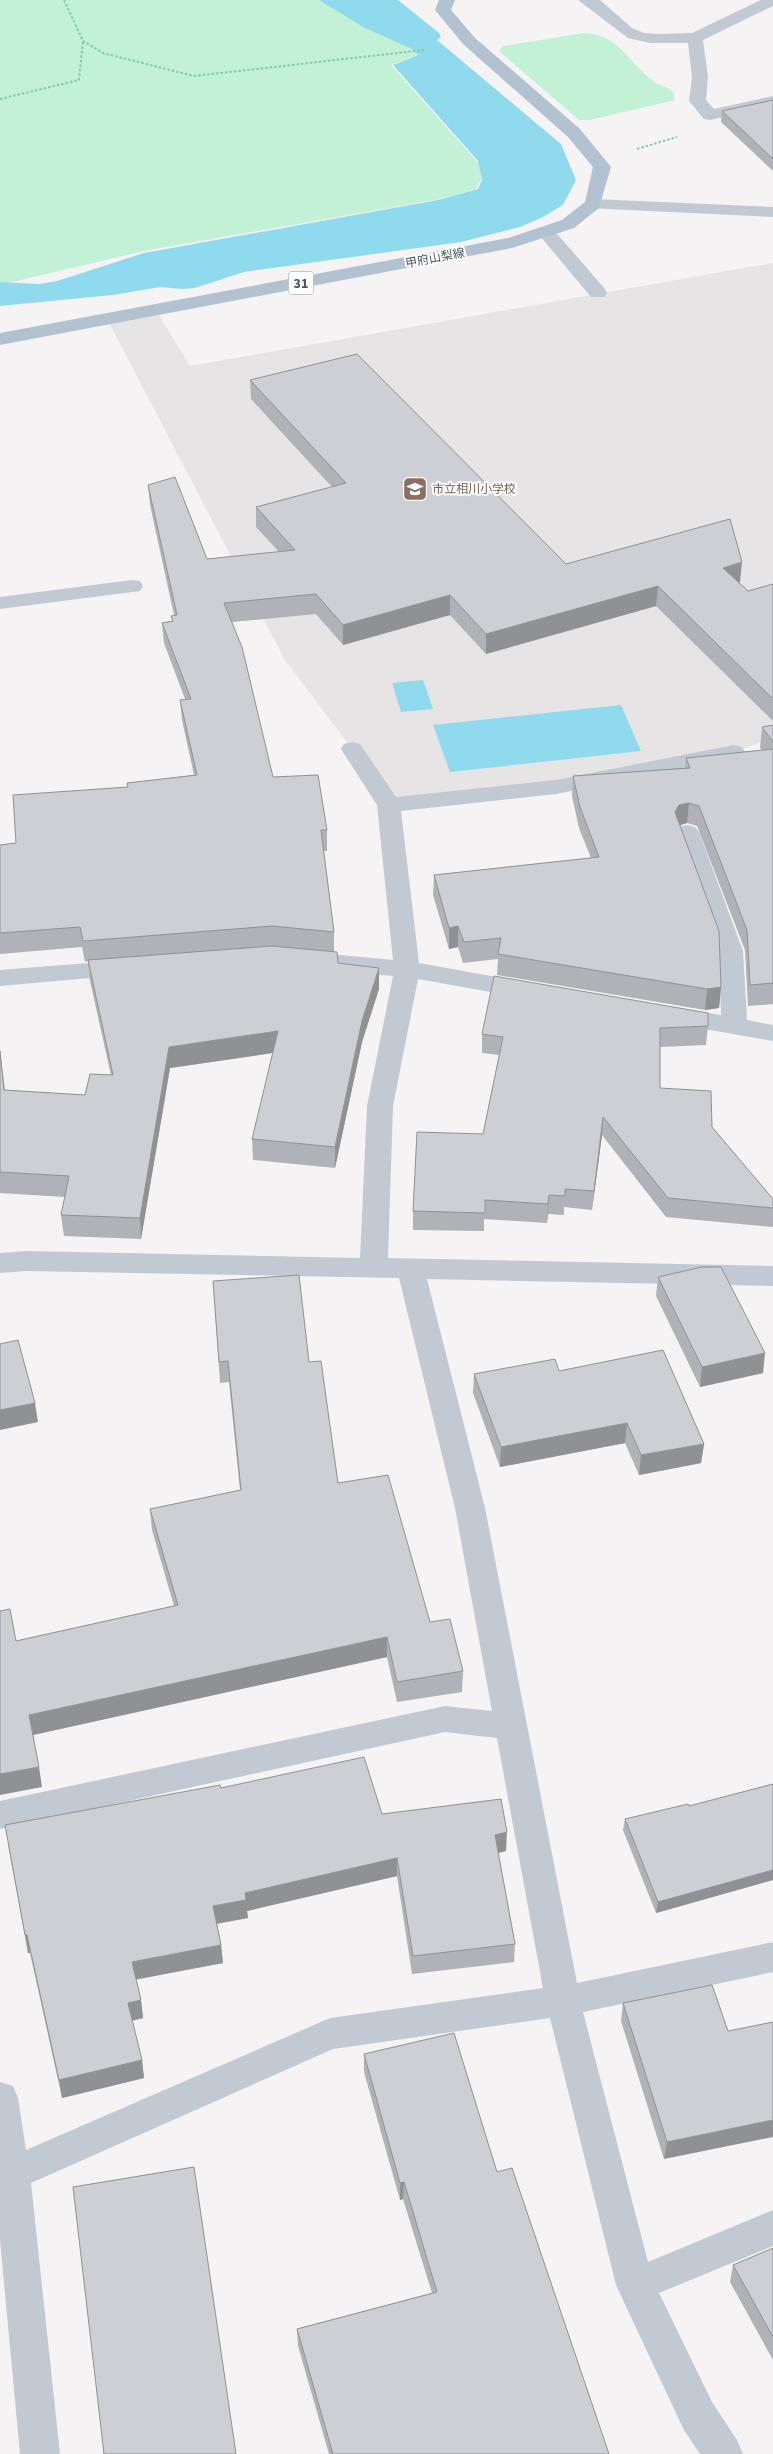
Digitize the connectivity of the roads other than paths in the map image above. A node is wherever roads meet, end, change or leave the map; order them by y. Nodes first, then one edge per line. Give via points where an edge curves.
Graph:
1 (447, 0) edge
2 (586, 0) edge
3 (770, 4) edge
4 (695, 38) junction
5 (773, 101) edge
6 (593, 204) junction
7 (773, 212) edge
8 (546, 232) junction
9 (598, 293) dead end
10 (0, 339) edge
11 (132, 586) dead end
12 (0, 604) edge
13 (352, 749) dead end
14 (734, 752) edge
15 (389, 805) junction
16 (687, 832) edge
17 (283, 958) edge
18 (146, 967) edge
19 (407, 969) junction
20 (0, 978) edge
21 (551, 994) edge
22 (648, 1011) edge
23 (734, 1026) junction
24 (773, 1033) edge
25 (0, 1263) edge
26 (374, 1268) junction
27 (410, 1268) junction
28 (773, 1276) edge
29 (510, 1726) junction
30 (0, 1815) edge
31 (773, 1956) edge
32 (563, 2001) junction
33 (0, 2098) edge
34 (6, 2176) edge
35 (773, 2228) edge
36 (635, 2285) junction
37 (40, 2454) edge
38 (723, 2454) edge

1 - 6 main road via 443,10 469,41 574,133 602,167
2 - 4 street via 604,8 625,30 636,35
3 - 4 street
4 - 5 street via 700,77 697,101 710,115
6 - 7 street
6 - 8 main road, 甲府山梨線 / 31 via 568,224
8 - 9 street
8 - 10 main road, 甲府山梨線 / 31 via 512,243
11 - 12 street
13 - 15 street
14 - 15 street via 556,787
15 - 19 street
16 - 23 street via 732,951
17 - 19 street
18 - 20 street
19 - 21 street
19 - 26 street via 380,1106
22 - 23 street
23 - 24 street
25 - 26 street
26 - 27 street
27 - 28 street
27 - 29 street via 470,1508
29 - 30 street via 445,1719
29 - 32 street
31 - 32 street
32 - 34 street via 330,2034
32 - 36 street
33 - 34 street
34 - 37 street
35 - 36 street
36 - 38 street via 698,2416

